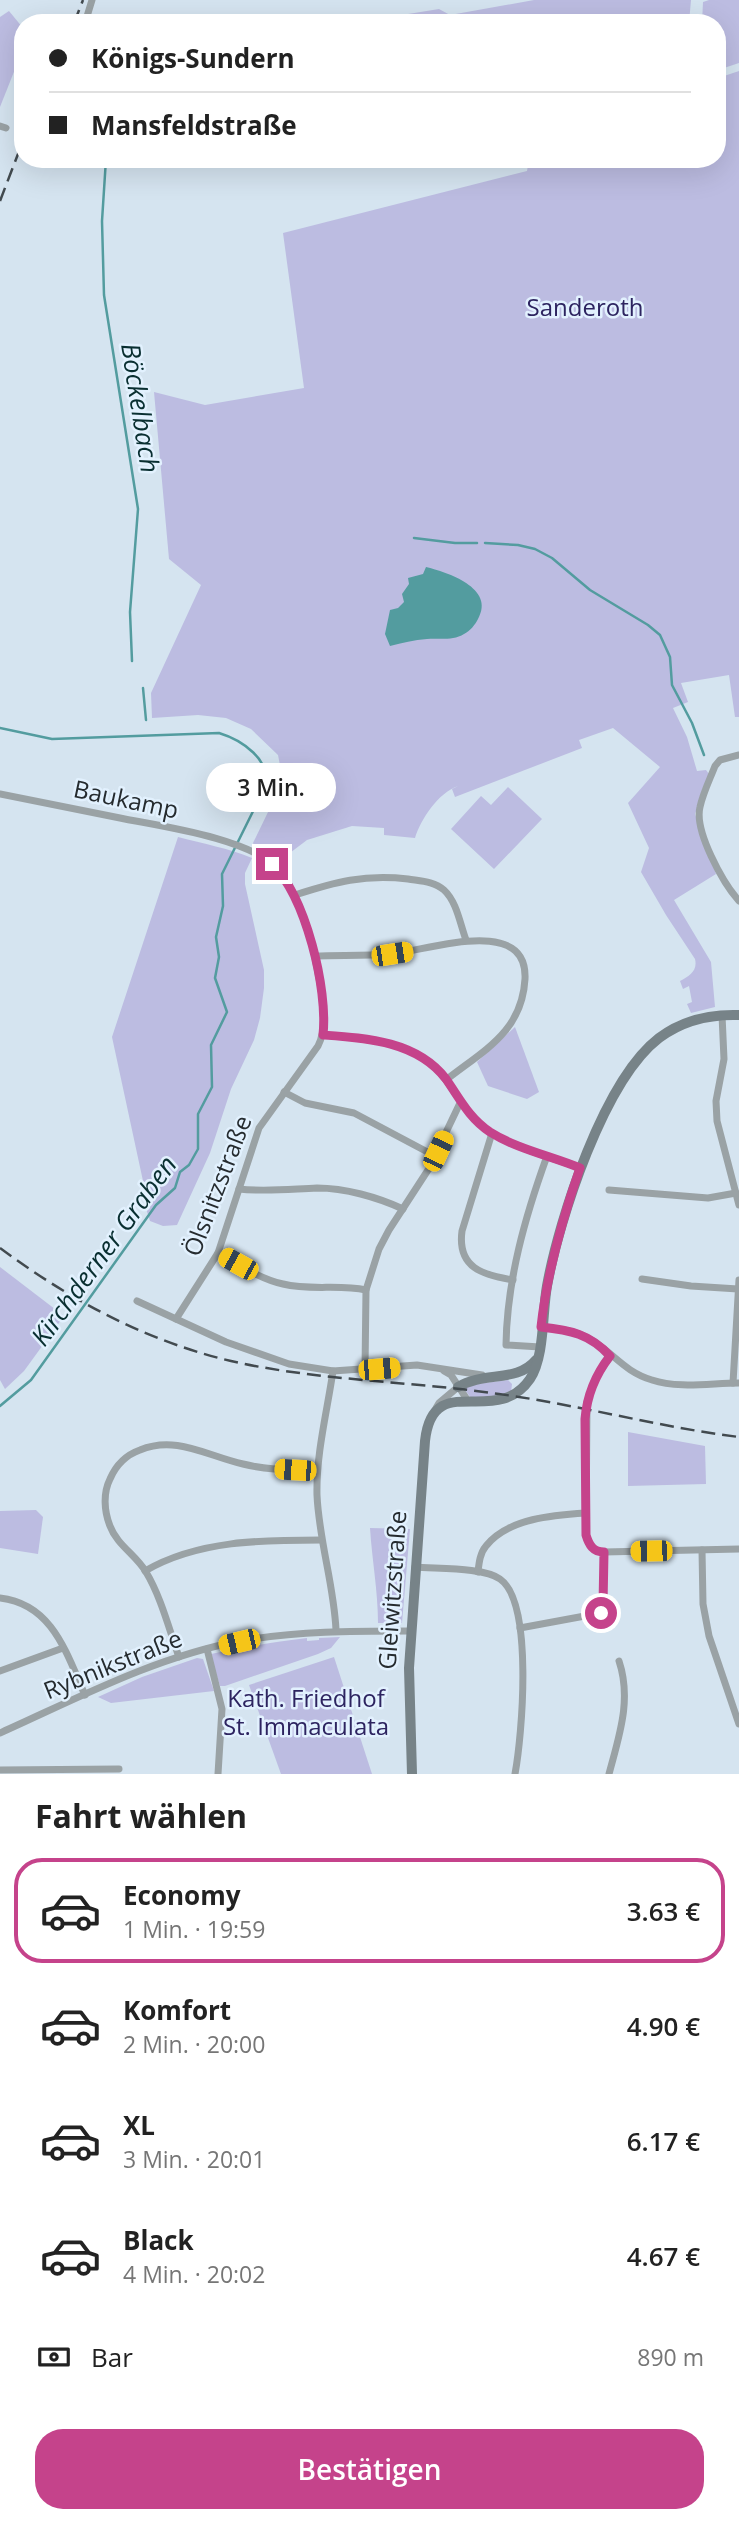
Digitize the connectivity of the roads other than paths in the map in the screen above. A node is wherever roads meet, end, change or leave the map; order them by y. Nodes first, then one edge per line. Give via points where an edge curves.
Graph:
1 (739, 755) edge
2 (0, 794) edge
3 (295, 895) junction
4 (739, 901) edge
5 (466, 940) junction
6 (315, 956) junction
7 (739, 1014) edge
8 (722, 1015) junction
9 (323, 1035) junction
10 (446, 1080) junction
11 (284, 1092) junction
12 (460, 1102) junction
13 (492, 1133) junction
14 (435, 1156) junction
15 (547, 1156) junction
16 (580, 1168) junction
17 (239, 1189) junction
18 (609, 1190) dead end
19 (736, 1193) junction
20 (739, 1205) edge
21 (403, 1209) junction
22 (218, 1253) junction
23 (642, 1279) dead end
24 (513, 1280) junction
25 (739, 1280) edge
26 (738, 1289) edge
27 (366, 1290) junction
28 (137, 1301) dead end
29 (176, 1319) junction
30 (541, 1327) junction
31 (539, 1352) junction
32 (610, 1356) junction
33 (440, 1369) junction
34 (365, 1370) junction
35 (333, 1371) junction
36 (508, 1375) junction
37 (489, 1376) junction
38 (736, 1383) edge
39 (458, 1387) junction
40 (519, 1390) junction
41 (468, 1401) junction
42 (435, 1411) junction
43 (317, 1471) junction
44 (586, 1513) junction
45 (321, 1540) junction
46 (739, 1549) edge
47 (702, 1550) junction
48 (604, 1552) junction
49 (415, 1567) junction
50 (145, 1571) junction
51 (478, 1572) junction
52 (0, 1598) edge
53 (520, 1628) junction
54 (336, 1630) junction
55 (410, 1631) junction
56 (63, 1648) junction
57 (207, 1649) junction
58 (179, 1657) junction
59 (619, 1661) dead end
60 (0, 1671) edge
61 (85, 1695) junction
62 (739, 1724) edge
63 (0, 1733) edge
64 (119, 1769) dead end
65 (0, 1770) edge
66 (43, 1771) edge
67 (218, 1774) edge
68 (412, 1774) edge
69 (515, 1774) edge
70 (609, 1774) edge

1 - 4 street via 715,766 699,809 720,877
2 - 3 street, Baukamp via 175,829 243,848 272,864
3 - 5 street via 356,877 428,882 451,899
3 - 6 street, Baukamp
5 - 6 street via 392,954
5 - 10 street via 500,943 519,953 525,966 524,987 507,1030
6 - 9 street, Baukamp
7 - 8 street
8 - 16 street via 677,1027 642,1054 617,1092
8 - 19 street via 724,1059 717,1121
9 - 10 street via 403,1048
9 - 11 street, Ölsnitzstraße
10 - 12 street
11 - 14 street via 305,1103 354,1113
11 - 17 street, Ölsnitzstraße via 255,1137
12 - 13 street
12 - 14 street
13 - 15 street
13 - 24 street via 462,1231 462,1248 475,1269
14 - 21 street
15 - 16 street
15 - 24 street via 527,1214
16 - 30 street via 556,1245
17 - 21 street via 334,1189
17 - 22 street, Ölsnitzstraße
18 - 19 street via 708,1198
19 - 20 street
21 - 27 street via 382,1242
22 - 27 street via 284,1284
22 - 29 street, Ölsnitzstraße
23 - 26 street
24 - 31 street via 506,1345
25 - 26 street
26 - 38 street
27 - 34 street
28 - 29 street
29 - 35 street via 245,1350
30 - 31 street
30 - 32 street via 582,1334
31 - 36 street, Gleiwitzstraße via 524,1371
31 - 40 street via 533,1374
32 - 38 street via 638,1375 662,1383
32 - 44 street via 587,1402
33 - 34 street via 417,1365
33 - 37 street
33 - 39 street
34 - 35 street
35 - 43 street
36 - 37 street, Gleiwitzstraße
36 - 40 street
37 - 39 street, Gleiwitzstraße
39 - 41 street
39 - 42 street, Gleiwitzstraße
40 - 41 street via 505,1400
41 - 42 street via 448,1402
42 - 49 street, Gleiwitzstraße via 425,1435
43 - 45 street
43 - 50 street via 265,1469 174,1444 133,1452 112,1474 105,1507 117,1539
44 - 48 street via 588,1542
44 - 51 street via 532,1521 505,1531 486,1546
45 - 50 street via 229,1545 177,1557
45 - 54 street
46 - 47 street
47 - 48 street
47 - 62 street via 709,1636
48 - 53 street via 601,1613
49 - 51 street
49 - 55 street, Gleiwitzstraße
50 - 58 street
51 - 53 street via 504,1581
52 - 56 street via 33,1608
53 - 69 street via 523,1707
54 - 55 street, Rybnikstraße
54 - 57 street, Rybnikstraße
55 - 68 street, Gleiwitzstraße
56 - 60 street
56 - 61 street
57 - 58 street, Rybnikstraße
57 - 67 street via 222,1709
58 - 61 street, Rybnikstraße
59 - 70 street via 625,1684 624,1719
61 - 63 street, Rybnikstraße
64 - 66 street
65 - 66 street

